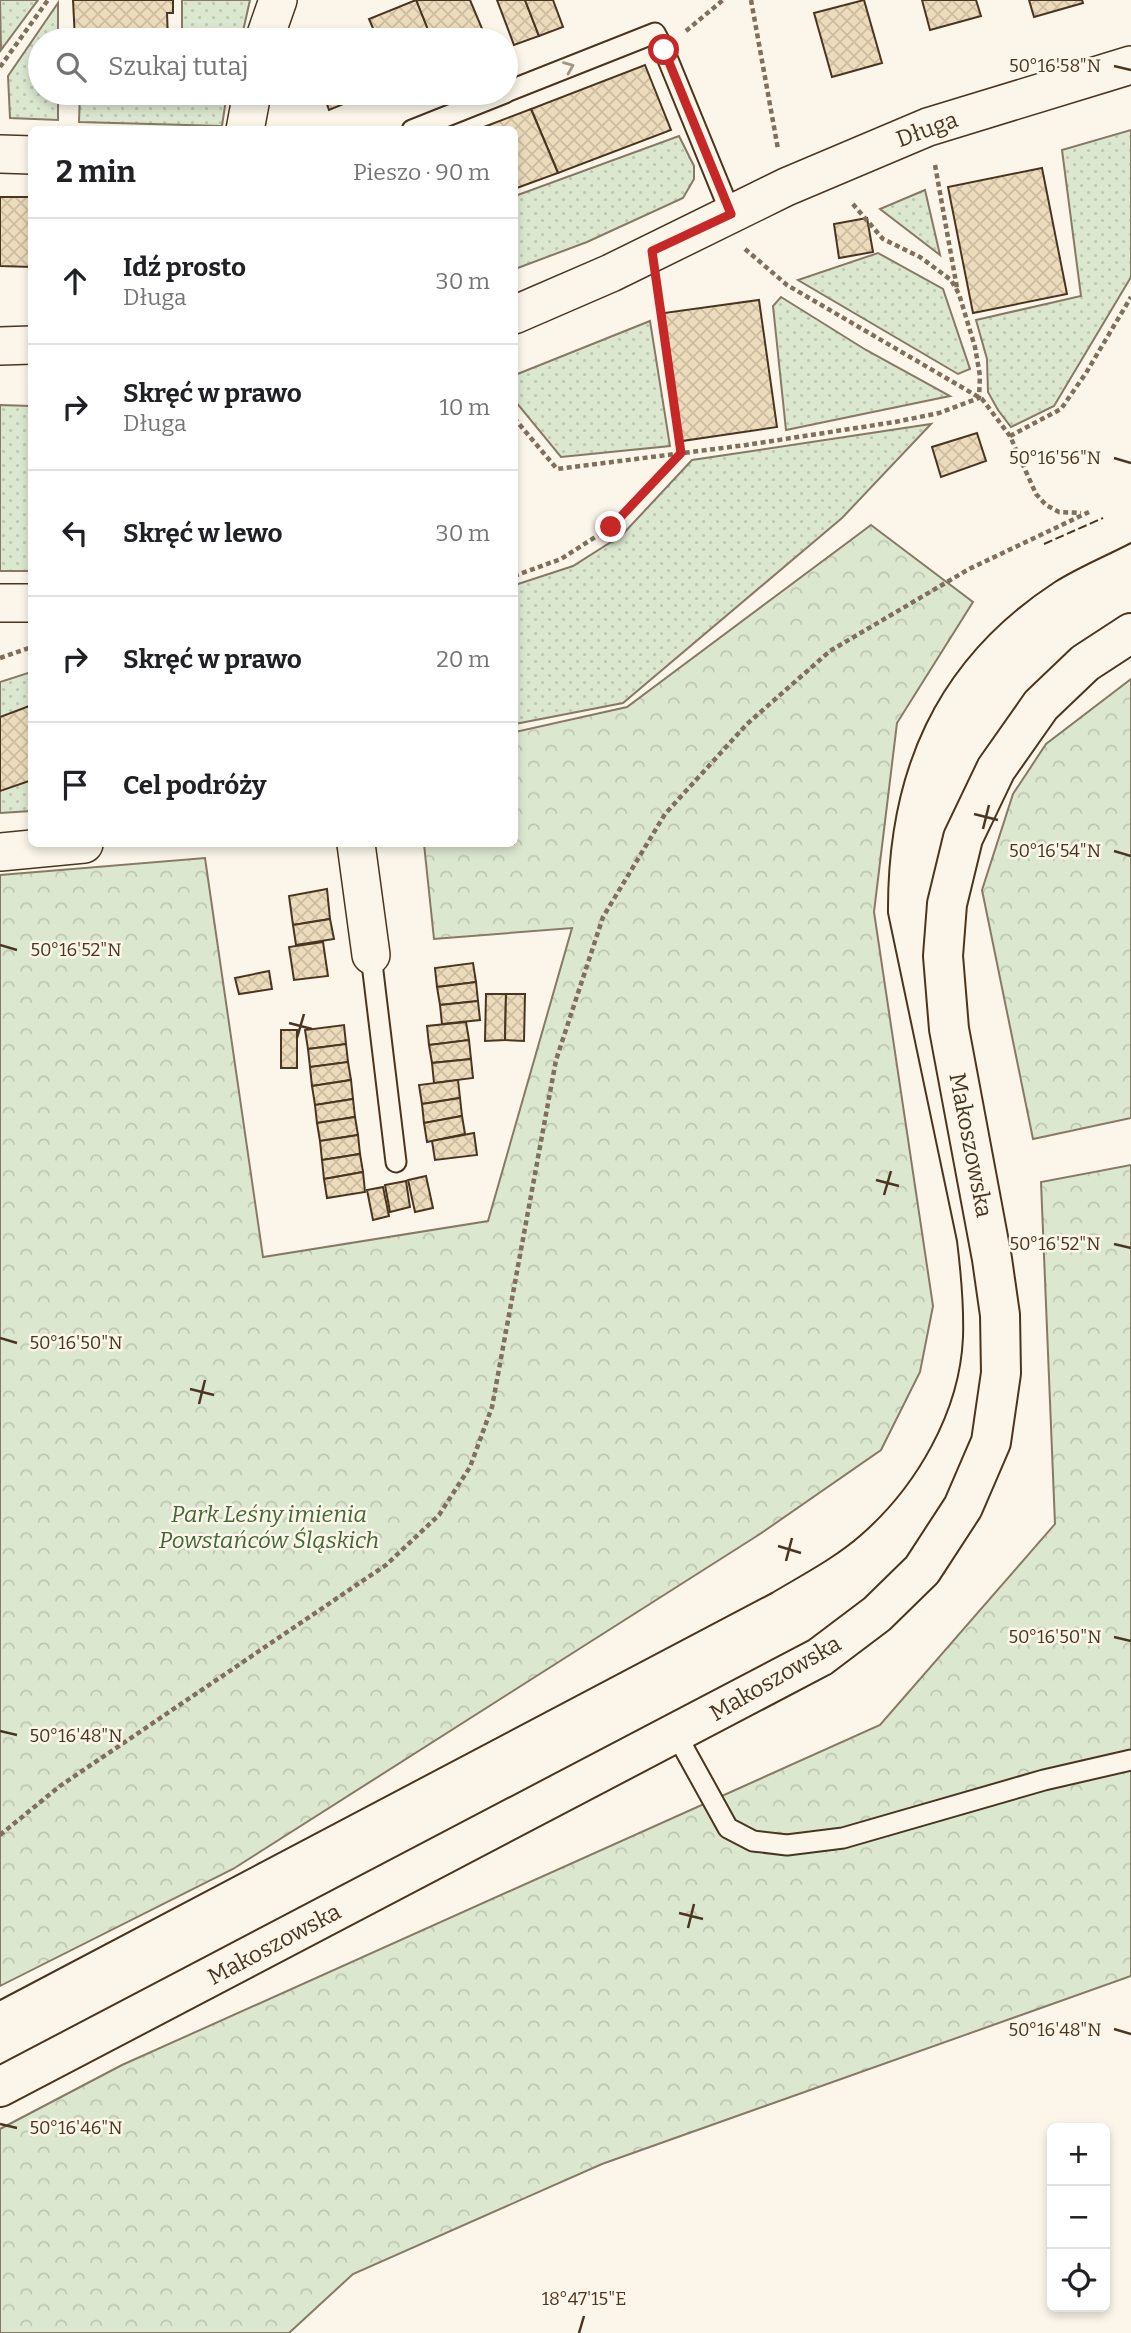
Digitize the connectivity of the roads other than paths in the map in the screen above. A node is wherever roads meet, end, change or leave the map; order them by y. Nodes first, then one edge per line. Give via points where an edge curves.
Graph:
1 (278, 0) edge
2 (268, 28) edge
3 (1131, 65) edge
4 (518, 87) edge
5 (250, 105) edge
6 (473, 105) edge
7 (246, 126) edge
8 (422, 126) edge
9 (0, 154) edge
10 (28, 155) edge
11 (722, 218) junction
12 (518, 313) edge
13 (0, 345) edge
14 (28, 345) edge
15 (0, 603) edge
16 (28, 603) edge
17 (1131, 633) edge
18 (52, 847) edge
19 (356, 847) edge
20 (0, 852) edge
21 (371, 955) joint
22 (396, 1162) dead end
23 (677, 1734) junction
24 (1131, 1760) edge
25 (0, 2087) edge

1 - 2 street
3 - 11 street, Długa via 928,127
4 -> 11 lane via 655,33
5 - 7 street
6 - 8 lane
9 - 10 street
11 - 12 street, Długa
13 - 14 street
15 - 16 street
17 - 23 main road, Makoszowska via 1085,663 1041,705 996,769 963,838 947,904 943,956 949,1029 1000,1315 1000,1373 991,1442 963,1507 922,1570 877,1614 820,1657
18 - 20 street
19 - 21 street
21 - 22 lane
23 - 24 lane via 728,1828 753,1841 787,1845 843,1838
23 - 25 main road, Makoszowska

